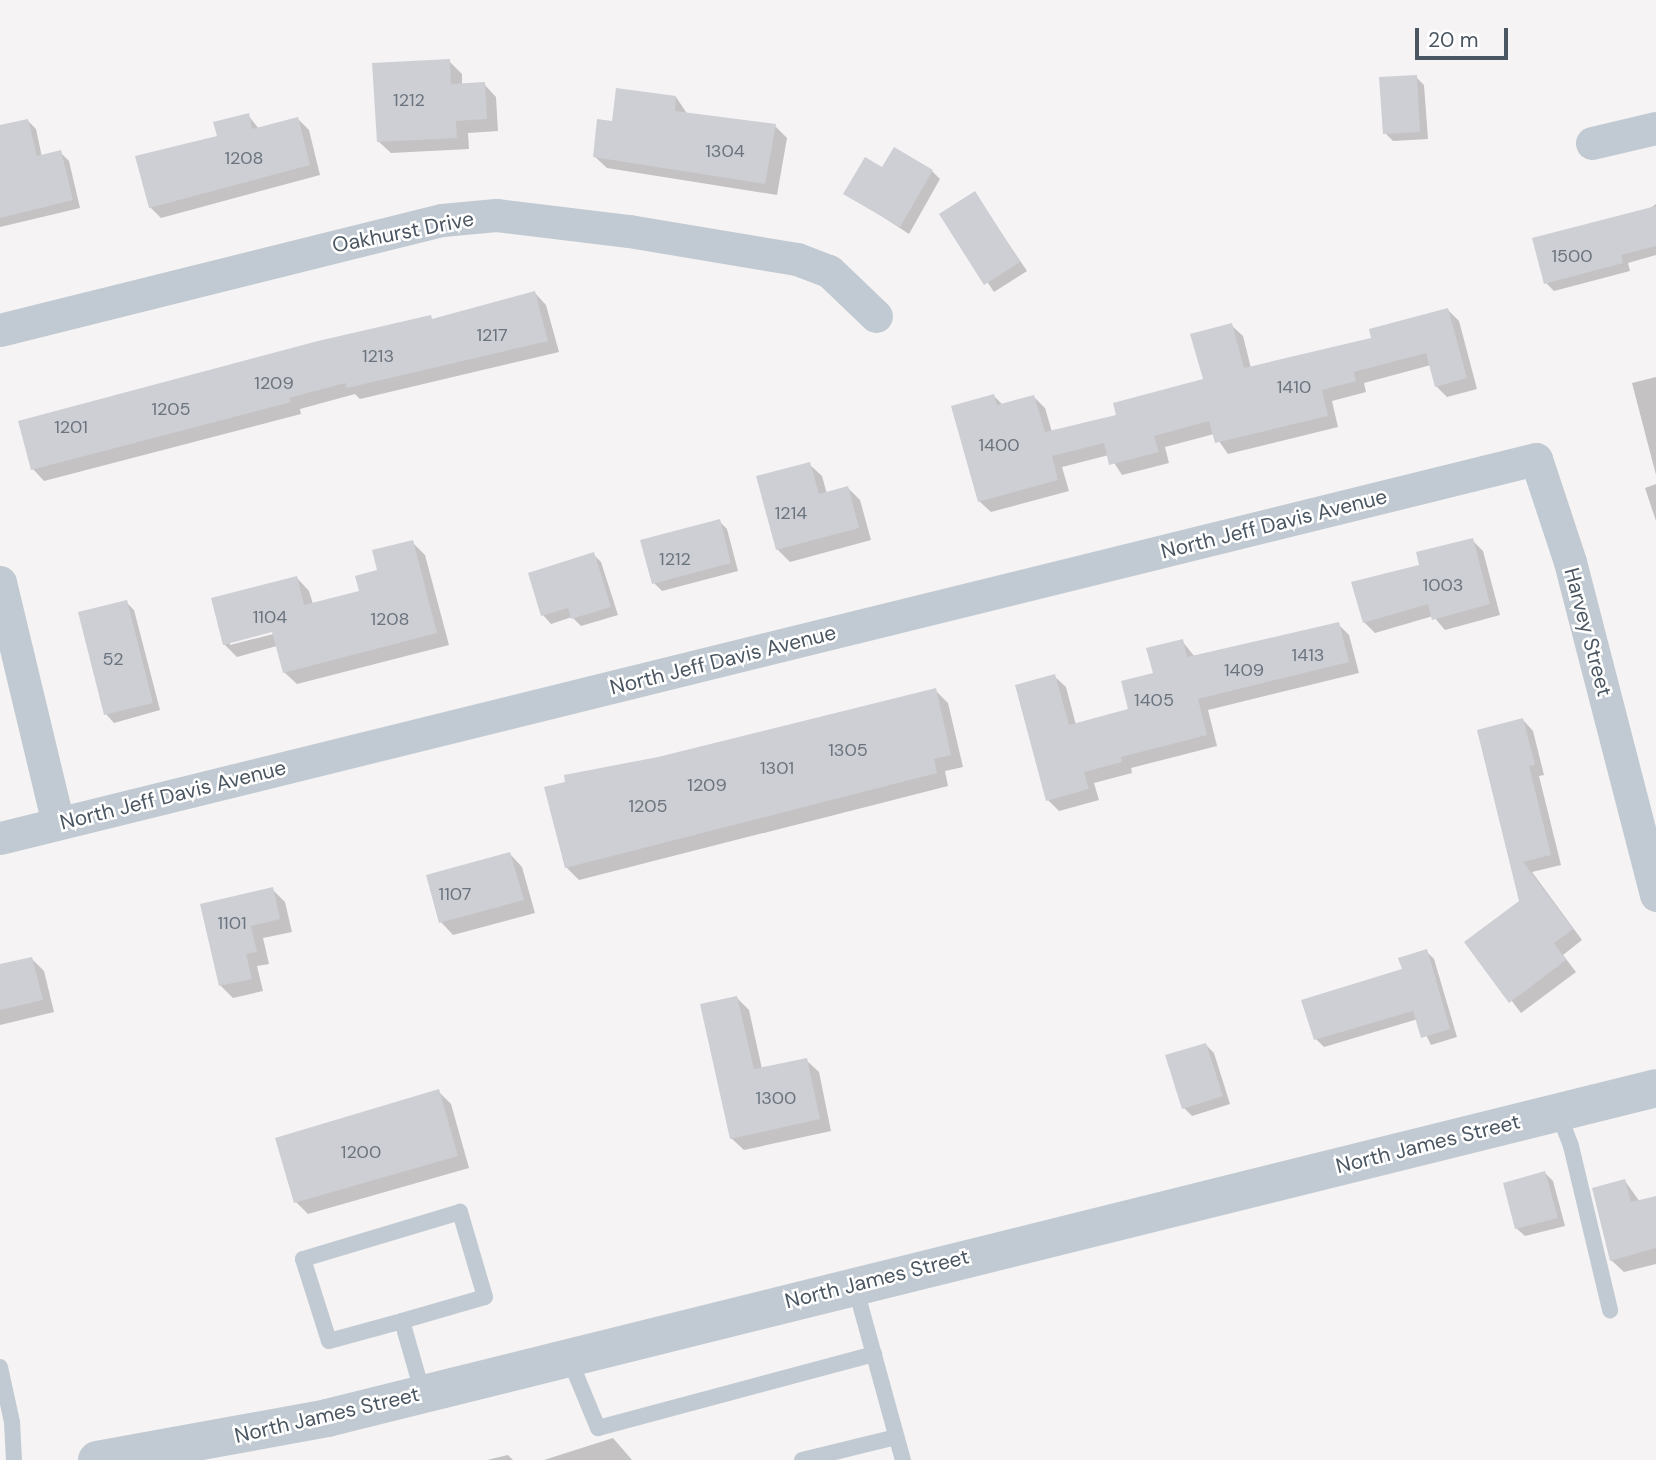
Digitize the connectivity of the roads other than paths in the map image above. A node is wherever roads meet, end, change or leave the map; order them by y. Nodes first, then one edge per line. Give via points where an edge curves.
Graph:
1 (1656, 128) edge
2 (1592, 143) dead end
3 (876, 316) dead end
4 (0, 330) edge
5 (1447, 481) joint
6 (0, 583) edge
7 (58, 823) junction
8 (0, 838) edge
9 (1656, 895) edge
10 (1656, 1088) edge
11 (1558, 1112) junction
12 (854, 1284) junction
13 (1610, 1310) dead end
14 (402, 1321) junction
15 (874, 1354) junction
16 (569, 1358) junction
17 (0, 1367) edge
18 (423, 1394) junction
19 (6, 1421) edge
20 (896, 1437) junction
21 (140, 1455) edge
22 (15, 1460) edge
23 (97, 1460) edge
24 (802, 1460) edge
25 (903, 1460) edge

1 - 2 street
3 - 4 street, Oakhurst Drive via 829,271 797,259 617,229 496,215 442,220
5 - 7 street, North Jeff Davis Avenue
5 - 9 street, Harvey Street via 1536,459 1570,562
6 - 7 street
7 - 8 street, North Jeff Davis Avenue
10 - 11 street, North James Street
11 - 12 street, North James Street
11 - 13 lane via 1571,1146
12 - 15 lane
12 - 16 street, North James Street
14 - 14 lane via 485,1297 460,1212 303,1259 329,1341
14 - 18 lane
15 - 16 lane via 598,1428
15 - 20 lane
16 - 18 street, North James Street
17 - 19 lane
18 - 21 street, North James Street
19 - 22 lane
20 - 24 lane
20 - 25 lane
21 - 23 street, North James Street

